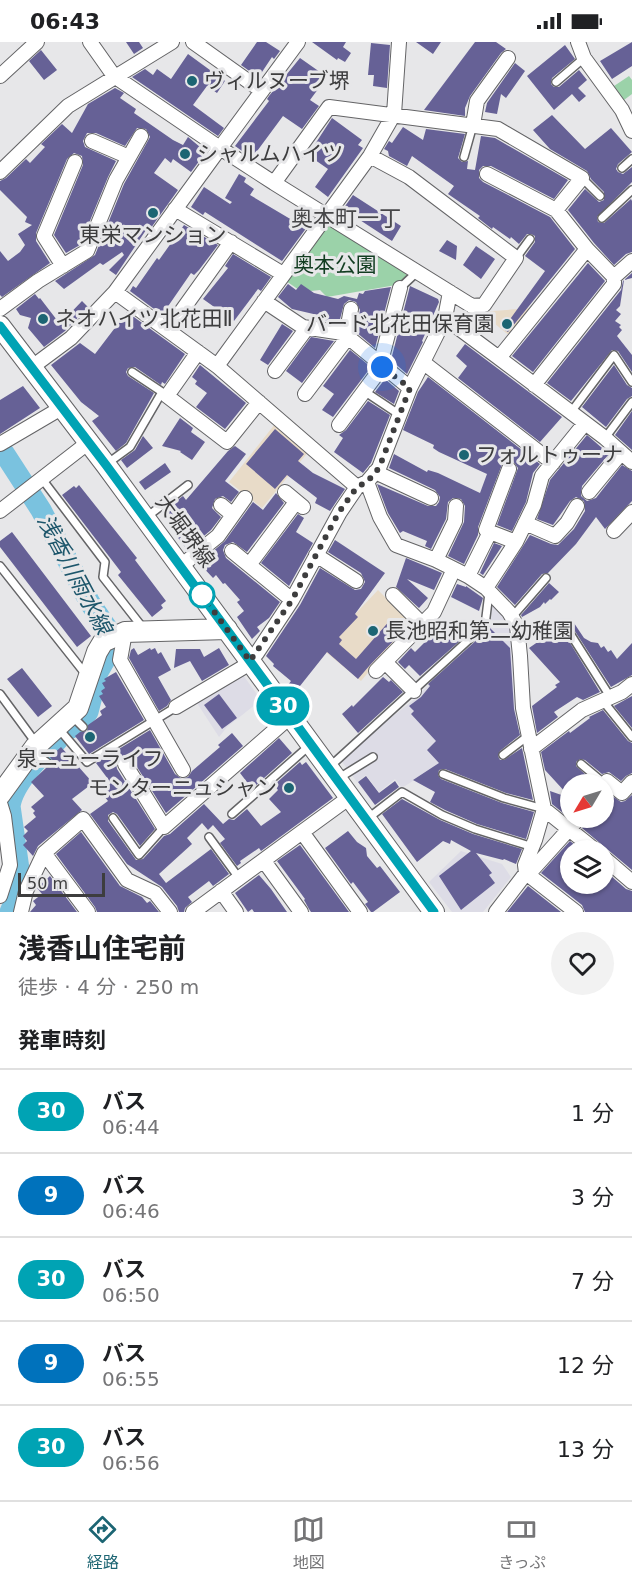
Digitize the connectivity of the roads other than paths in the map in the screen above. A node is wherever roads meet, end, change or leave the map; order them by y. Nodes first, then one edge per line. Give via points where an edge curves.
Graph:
1 (90, 42) edge
2 (172, 42) edge
3 (193, 42) edge
4 (298, 42) edge
5 (399, 42) edge
6 (578, 42) edge
7 (33, 43) edge
8 (508, 58) dead end
9 (584, 58) junction
10 (0, 76) edge
11 (114, 76) junction
12 (556, 82) dead end
13 (262, 91) junction
14 (394, 114) junction
15 (473, 125) junction
16 (632, 130) edge
17 (141, 136) dead end
18 (92, 141) dead end
19 (220, 148) junction
20 (370, 156) junction
21 (129, 157) junction
22 (464, 157) dead end
23 (632, 159) edge
24 (75, 162) dead end
25 (622, 168) dead end
26 (0, 172) edge
27 (487, 174) dead end
28 (582, 178) junction
29 (274, 183) junction
30 (632, 190) edge
31 (600, 196) dead end
32 (176, 208) junction
33 (556, 210) junction
34 (325, 215) junction
35 (602, 218) dead end
36 (530, 239) dead end
37 (231, 242) junction
38 (587, 249) junction
39 (516, 258) junction
40 (632, 261) edge
41 (63, 266) junction
42 (417, 272) junction
43 (283, 273) junction
44 (614, 277) junction
45 (400, 288) joint
46 (115, 292) junction
47 (450, 292) junction
48 (264, 301) junction
49 (0, 309) edge
50 (351, 309) dead end
51 (445, 318) junction
52 (0, 326) edge
53 (307, 328) junction
54 (168, 330) junction
55 (345, 336) junction
56 (198, 352) junction
57 (499, 358) junction
58 (424, 363) junction
59 (217, 366) junction
60 (381, 366) junction
61 (32, 367) junction
62 (275, 371) dead end
63 (132, 372) dead end
64 (632, 382) edge
65 (534, 385) junction
66 (410, 388) junction
67 (364, 391) junction
68 (165, 394) junction
69 (305, 394) dead end
70 (259, 402) junction
71 (632, 402) edge
72 (63, 407) junction
73 (571, 411) junction
74 (400, 415) junction
75 (585, 423) junction
76 (339, 425) dead end
77 (605, 438) junction
78 (89, 442) junction
79 (0, 444) edge
80 (626, 458) edge
81 (553, 463) junction
82 (106, 465) junction
83 (509, 470) dead end
84 (367, 480) junction
85 (188, 485) dead end
86 (33, 486) junction
87 (285, 492) dead end
88 (589, 492) dead end
89 (245, 498) dead end
90 (431, 498) dead end
91 (220, 505) dead end
92 (456, 506) dead end
93 (577, 506) dead end
94 (0, 511) edge
95 (632, 512) edge
96 (233, 515) junction
97 (146, 518) junction
98 (525, 524) junction
99 (614, 531) dead end
100 (490, 532) junction
101 (516, 542) junction
102 (232, 551) dead end
103 (316, 555) junction
104 (436, 560) junction
105 (249, 565) junction
106 (0, 566) edge
107 (181, 566) junction
108 (454, 569) junction
109 (468, 576) junction
110 (546, 578) dead end
111 (356, 581) dead end
112 (488, 589) junction
113 (393, 595) dead end
114 (292, 600) junction
115 (512, 617) junction
116 (422, 624) junction
117 (566, 627) dead end
118 (227, 629) junction
119 (123, 635) junction
120 (250, 661) junction
121 (88, 678) junction
122 (632, 684) edge
123 (414, 691) junction
124 (0, 694) edge
125 (607, 699) junction
126 (176, 707) joint
127 (291, 716) junction
128 (154, 720) junction
129 (74, 722) junction
130 (632, 737) edge
131 (530, 742) junction
132 (311, 744) junction
133 (40, 755) junction
134 (503, 755) dead end
135 (373, 757) dead end
136 (125, 764) dead end
137 (581, 764) dead end
138 (183, 770) dead end
139 (337, 770) junction
140 (443, 774) dead end
141 (592, 774) edge
142 (632, 782) edge
143 (614, 787) edge
144 (0, 795) edge
145 (350, 797) junction
146 (627, 797) edge
147 (0, 803) edge
148 (544, 809) junction
149 (232, 814) dead end
150 (113, 818) dead end
151 (367, 819) junction
152 (164, 827) junction
153 (570, 830) junction
154 (302, 832) junction
155 (209, 837) dead end
156 (582, 840) edge
157 (532, 847) junction
158 (44, 853) junction
159 (264, 861) junction
160 (614, 866) edge
161 (526, 873) junction
162 (239, 878) junction
163 (632, 882) edge
164 (2, 890) edge
165 (26, 891) junction
166 (221, 891) junction
167 (21, 912) edge
168 (88, 912) edge
169 (170, 912) edge
170 (194, 912) edge
171 (236, 912) edge
172 (301, 912) edge
173 (360, 912) edge
174 (434, 912) edge
175 (496, 912) edge
176 (576, 912) edge

1 - 11 street
2 - 11 street
3 - 13 street
4 - 13 street
5 - 14 street
6 - 9 street
7 - 10 street
8 - 15 street via 477,101
9 - 12 lane
9 - 16 street
11 - 19 street
11 - 26 street via 68,106
13 - 19 street
14 - 15 street
14 - 20 street
14 - 29 street via 329,107
15 - 22 lane
15 - 28 street via 498,129
17 - 21 street
18 - 21 street
19 - 29 street
19 - 32 street
20 - 34 street
20 - 39 street via 409,177
21 - 41 street via 87,251
23 - 25 lane
24 - 41 street via 44,236
27 - 33 street
28 - 31 lane
28 - 33 street
29 - 34 street
30 - 35 lane
32 - 37 street
32 - 46 street
33 - 38 street
34 - 42 street
34 - 43 street
36 - 39 lane
37 - 43 street
37 - 54 street
38 - 44 street
38 - 57 street
39 - 47 street via 484,305 472,306
40 - 44 street
41 - 49 street
42 - 45 lane
42 - 47 street
43 - 48 street
44 - 65 street via 614,284
45 - 60 street
46 - 54 street
46 - 61 street via 72,338
47 - 51 street
48 - 53 street
48 - 59 street
50 - 55 street
51 - 57 street
51 - 58 street
52 - 61 main road, 大堀堺線
53 - 55 street
53 - 62 street
54 - 56 street
55 - 60 street
55 - 69 street
56 - 59 street
56 - 68 street
57 - 65 street
58 - 66 street
58 - 81 street
59 - 70 street
60 - 66 street
60 - 67 street
61 - 72 main road, 大堀堺線
63 - 68 lane
64 - 73 lane via 614,356
65 - 73 street
66 - 74 street
67 - 74 lane
67 - 76 street
68 - 70 street via 227,442
68 - 82 lane via 130,447
70 - 84 street
71 - 77 lane
72 - 78 main road, 大堀堺線
72 - 79 street
73 - 75 street
74 - 84 street
75 - 77 street
75 - 81 street
77 - 80 street
78 - 82 main road, 大堀堺線
78 - 86 street
80 - 88 street
81 - 98 street via 542,477
82 - 97 main road, 大堀堺線
83 - 100 street via 486,530
84 - 90 street
84 - 103 street via 339,512
84 - 104 street via 380,517 396,545
85 - 97 lane
86 - 94 street
86 - 119 lane via 105,561 103,577
87 - 105 street via 300,504
89 - 96 street
91 - 96 street
92 - 104 street via 455,520
93 - 98 street via 555,536
95 - 99 street
96 - 107 street via 218,536
97 - 107 main road, 大堀堺線
98 - 101 street
100 - 101 street
100 - 109 street
101 - 112 street
102 - 105 street
103 - 111 street
103 - 114 street
104 - 108 street
105 - 114 street
106 - 121 lane
107 - 118 main road, 大堀堺線
108 - 109 street
108 - 116 street via 434,612
109 - 112 street
110 - 115 lane
112 - 115 street
112 - 123 lane via 486,625
113 - 116 street
114 - 120 street
115 - 131 street via 517,627 523,708
116 - 123 street via 380,667
117 - 125 lane
118 - 119 main road
118 - 120 main road, 大堀堺線
119 - 121 main road via 97,652
119 - 128 street via 120,660
120 - 126 street
120 - 127 main road, 大堀堺線
121 - 129 main road
122 - 125 street
123 - 139 lane
124 - 133 lane
125 - 130 lane
125 - 131 street
126 - 128 lane
127 - 132 main road, 大堀堺線
127 - 152 street
128 - 129 lane via 87,762
128 - 138 street
129 - 133 main road
131 - 134 lane
131 - 148 street
132 - 139 main road, 大堀堺線
132 - 149 lane
133 - 144 main road
135 - 139 lane
136 - 152 street
137 - 141 lane
139 - 145 main road, 大堀堺線
140 - 148 lane via 471,787
142 - 146 street
143 - 146 street
145 - 151 main road, 大堀堺線
145 - 154 street
147 - 164 street via 10,865
148 - 153 street
148 - 157 street
150 - 152 lane via 140,855
151 - 157 lane via 402,792 475,829
151 - 174 main road, 大堀堺線
153 - 156 street
153 - 161 street
154 - 159 street
154 - 173 street
155 - 162 lane
157 - 161 street
158 - 165 street
158 - 168 street
158 - 169 street via 83,819 127,880 155,893
159 - 162 street
159 - 172 street
160 - 163 street
161 - 175 street
161 - 176 street
162 - 166 street
164 - 165 street
165 - 167 street
166 - 170 street
166 - 171 street

